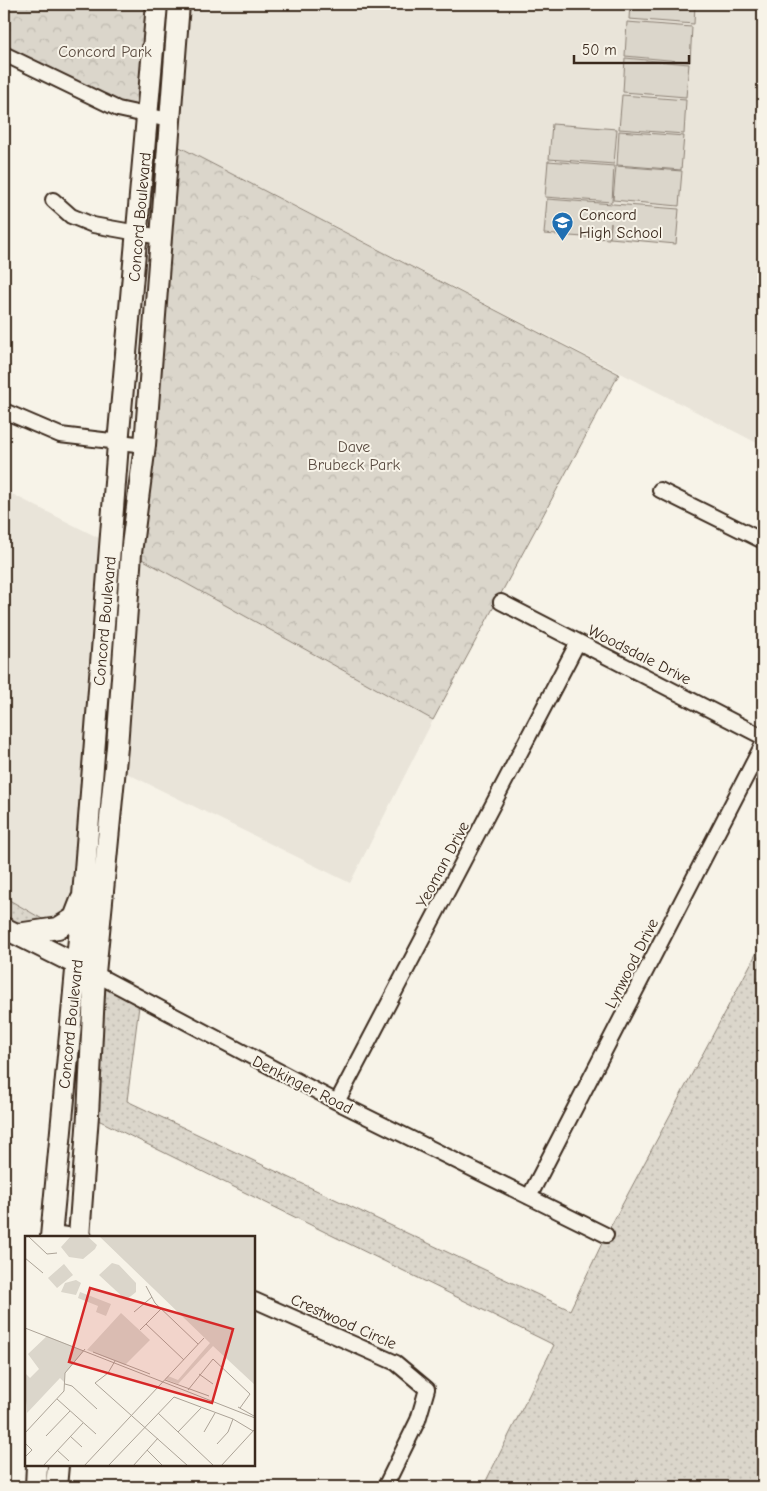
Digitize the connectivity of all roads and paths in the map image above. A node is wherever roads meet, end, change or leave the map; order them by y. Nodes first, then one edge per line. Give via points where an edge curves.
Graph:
1 (157, 4) edge
2 (179, 4) edge
3 (4, 54) edge
4 (148, 115) junction
5 (169, 120) junction
6 (53, 200) dead end
7 (138, 233) junction
8 (160, 237) junction
9 (4, 411) edge
10 (118, 444) junction
11 (145, 445) junction
12 (660, 490) dead end
13 (763, 541) edge
14 (501, 602) dead end
15 (578, 642) junction
16 (763, 737) edge
17 (763, 744) edge
18 (83, 896) junction
19 (10, 931) edge
20 (76, 964) junction
21 (95, 973) junction
22 (337, 1102) junction
23 (529, 1197) junction
24 (51, 1235) edge
25 (606, 1235) dead end
26 (66, 1236) edge
27 (80, 1236) edge
28 (255, 1300) edge
29 (37, 1466) edge
30 (58, 1466) edge
31 (36, 1487) edge
32 (56, 1487) edge
33 (385, 1487) edge

1 - 4 street, Concord Boulevard
2 - 5 street, Concord Boulevard
3 - 4 street via 118,109
4 - 5 street
4 - 7 street, Concord Boulevard
5 - 8 street, Concord Boulevard
6 - 7 street via 71,216 93,225
7 - 8 street
7 - 10 street, Concord Boulevard
8 - 11 street, Concord Boulevard
9 - 10 street via 60,434
10 - 11 street
10 - 18 street, Concord Boulevard
11 - 21 street, Concord Boulevard via 131,553 117,747
12 - 13 street
14 - 15 street, Woodsdale Drive
15 - 16 street, Woodsdale Drive
15 - 22 street, Yeoman Drive
17 - 23 street, Lynwood Drive
18 - 19 street via 74,918 58,928
18 - 20 street, Concord Boulevard
19 - 20 street, Denkinger Road
20 - 21 street, Denkinger Road
20 - 24 street, Concord Boulevard
21 - 22 street, Denkinger Road
21 - 27 street, Concord Boulevard
22 - 23 street, Denkinger Road
23 - 25 street, Denkinger Road
24 - 26 street
28 - 33 street, Crestwood Circle via 396,1363 427,1389 418,1420
29 - 31 street
30 - 32 street

